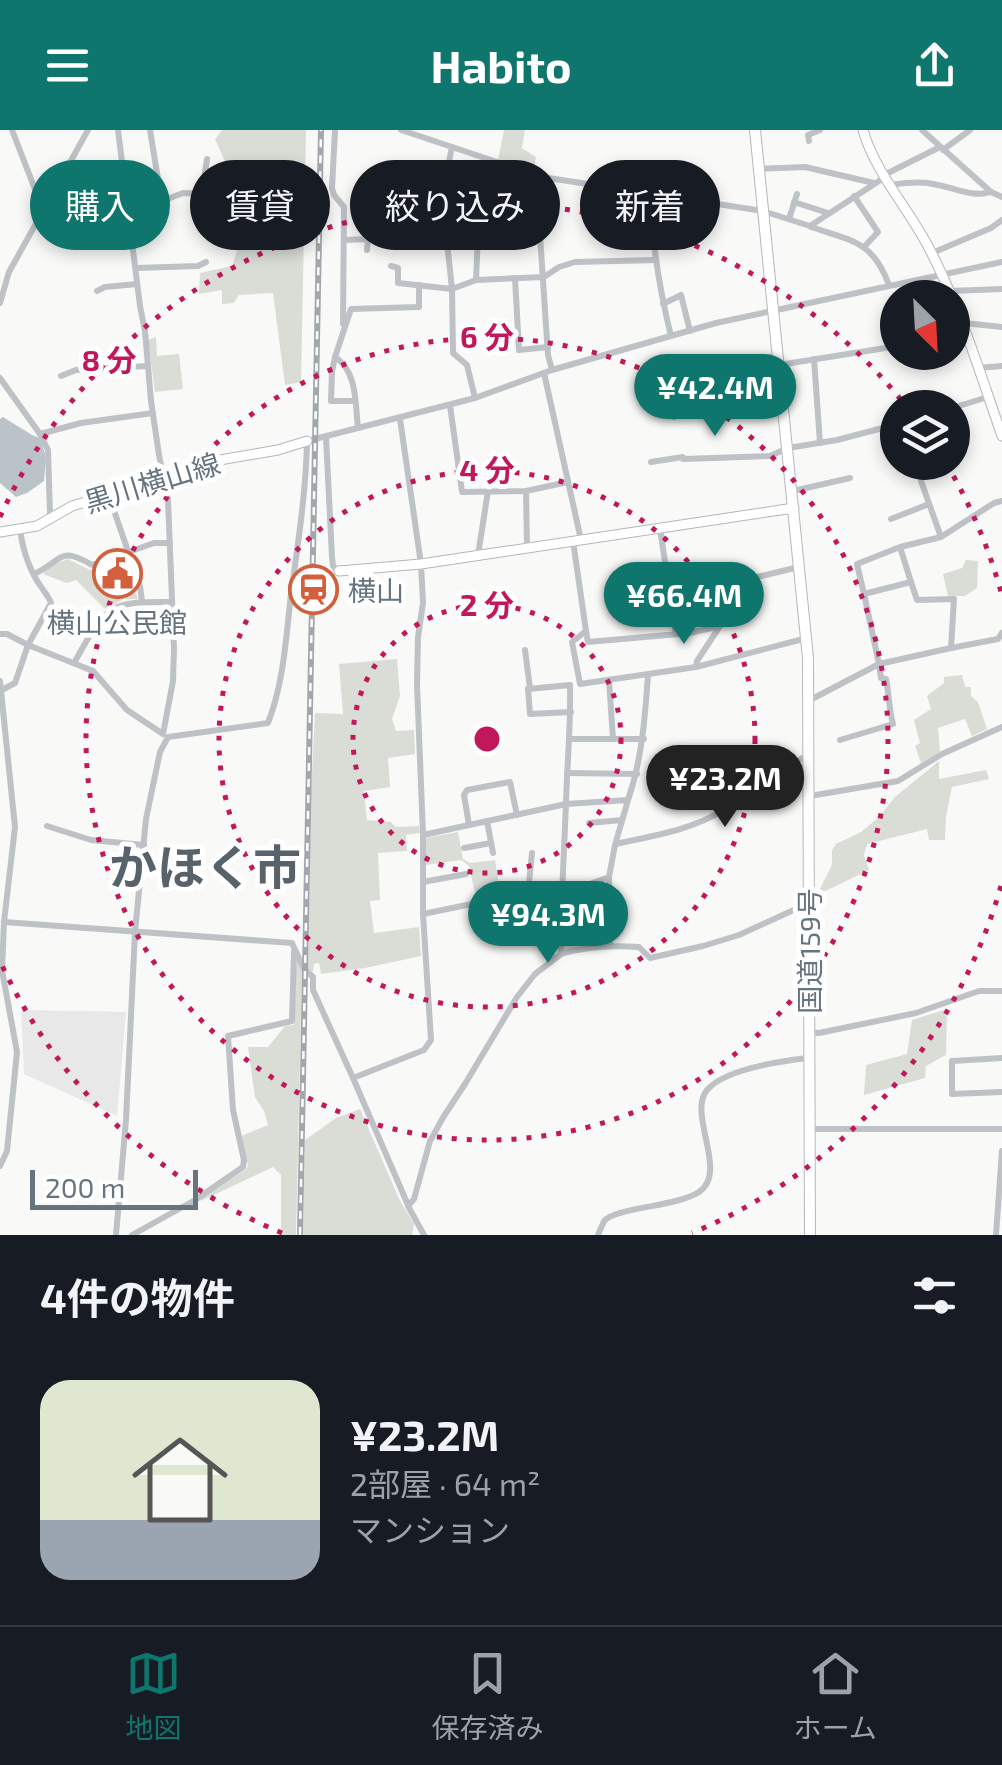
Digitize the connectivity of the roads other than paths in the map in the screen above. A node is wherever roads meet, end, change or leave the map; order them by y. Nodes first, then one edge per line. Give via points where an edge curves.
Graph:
1 (12, 130) edge
2 (88, 130) edge
3 (118, 130) edge
4 (150, 130) edge
5 (334, 130) edge
6 (401, 130) edge
7 (755, 130) edge
8 (820, 130) edge
9 (863, 130) edge
10 (922, 130) edge
11 (970, 130) edge
12 (809, 141) dead end
13 (452, 148) junction
14 (942, 149) junction
15 (72, 160) edge
16 (121, 160) edge
17 (155, 160) edge
18 (450, 160) edge
19 (488, 160) edge
20 (759, 169) junction
21 (30, 176) edge
22 (888, 181) junction
23 (872, 185) junction
24 (992, 192) junction
25 (854, 196) junction
26 (1002, 197) edge
27 (720, 204) edge
28 (763, 211) junction
29 (829, 213) junction
30 (788, 219) junction
31 (1002, 220) edge
32 (810, 226) junction
33 (30, 236) edge
34 (344, 240) junction
35 (350, 240) edge
36 (865, 246) junction
37 (134, 250) edge
38 (449, 250) edge
39 (477, 250) edge
40 (542, 250) edge
41 (654, 250) edge
42 (932, 253) junction
43 (655, 260) junction
44 (206, 262) dead end
45 (1002, 262) edge
46 (391, 266) dead end
47 (136, 268) junction
48 (942, 274) junction
49 (544, 277) junction
50 (515, 278) junction
51 (476, 280) junction
52 (887, 280) edge
53 (913, 280) edge
54 (945, 280) edge
55 (137, 284) junction
56 (419, 286) junction
57 (880, 287) edge
58 (452, 289) junction
59 (1002, 289) edge
60 (970, 290) edge
61 (97, 291) dead end
62 (0, 303) edge
63 (662, 304) junction
64 (773, 310) junction
65 (970, 325) edge
66 (1002, 327) edge
67 (343, 330) junction
68 (690, 330) junction
69 (671, 336) junction
70 (970, 343) edge
71 (548, 347) junction
72 (880, 349) edge
73 (335, 358) junction
74 (814, 360) junction
75 (779, 365) junction
76 (148, 366) junction
77 (1002, 366) edge
78 (978, 368) junction
79 (548, 372) junction
80 (60, 376) dead end
81 (0, 378) edge
82 (782, 386) junction
83 (988, 397) junction
84 (475, 398) junction
85 (355, 401) junction
86 (970, 402) edge
87 (450, 405) junction
88 (154, 413) junction
89 (674, 417) dead end
90 (400, 418) junction
91 (358, 428) junction
92 (880, 428) edge
93 (40, 434) junction
94 (1002, 436) edge
95 (326, 437) junction
96 (307, 441) junction
97 (820, 443) junction
98 (788, 448) junction
99 (651, 462) dead end
100 (850, 478) dead end
101 (164, 479) junction
102 (921, 480) edge
103 (568, 482) junction
104 (526, 491) junction
105 (792, 491) junction
106 (488, 492) junction
107 (109, 496) junction
108 (1002, 501) edge
109 (929, 504) junction
110 (794, 508) junction
111 (892, 519) dead end
112 (47, 520) junction
113 (660, 529) junction
114 (20, 530) junction
115 (0, 532) edge
116 (941, 537) junction
117 (577, 540) junction
118 (170, 542) junction
119 (900, 547) junction
120 (527, 548) junction
121 (128, 553) junction
122 (478, 555) junction
123 (422, 564) junction
124 (800, 567) junction
125 (339, 571) joint
126 (34, 574) junction
127 (911, 582) junction
128 (864, 594) junction
129 (142, 601) junction
130 (172, 602) junction
131 (720, 626) junction
132 (586, 631) junction
133 (1002, 632) edge
134 (0, 634) edge
135 (676, 634) junction
136 (807, 638) junction
137 (28, 645) junction
138 (952, 648) junction
139 (525, 650) dead end
140 (74, 663) junction
141 (879, 664) junction
142 (696, 668) junction
143 (648, 675) junction
144 (609, 680) junction
145 (0, 681) edge
146 (580, 684) junction
147 (570, 685) junction
148 (530, 688) junction
149 (0, 691) edge
150 (808, 701) junction
151 (571, 712) junction
152 (1002, 727) edge
153 (165, 736) junction
154 (571, 738) junction
155 (644, 738) junction
156 (613, 739) junction
157 (840, 740) dead end
158 (808, 754) junction
159 (567, 773) junction
160 (637, 774) junction
161 (808, 796) junction
162 (628, 800) junction
163 (566, 804) junction
164 (517, 815) junction
165 (622, 820) junction
166 (487, 821) junction
167 (590, 824) dead end
168 (469, 825) junction
169 (47, 826) dead end
170 (423, 835) junction
171 (491, 842) junction
172 (144, 845) junction
173 (614, 845) junction
174 (464, 848) dead end
175 (493, 852) dead end
176 (532, 853) dead end
177 (466, 874) dead end
178 (608, 877) junction
179 (423, 882) junction
180 (528, 893) junction
181 (562, 894) junction
182 (809, 904) junction
183 (423, 914) junction
184 (4, 922) junction
185 (135, 932) junction
186 (610, 945) junction
187 (294, 948) junction
188 (561, 954) junction
189 (1002, 991) edge
190 (809, 1032) junction
191 (808, 1058) junction
192 (1002, 1058) edge
193 (353, 1078) junction
194 (1002, 1092) edge
195 (809, 1130) junction
196 (1002, 1130) edge
197 (1002, 1151) edge
198 (0, 1166) edge
199 (408, 1206) junction
200 (417, 1231) edge
201 (116, 1235) edge
202 (132, 1235) edge
203 (424, 1235) edge
204 (598, 1235) edge
205 (810, 1235) edge
206 (996, 1235) edge

1 - 21 street
2 - 15 street
3 - 16 street
4 - 17 street
5 - 34 street via 332,188 344,207
6 - 13 street
7 - 20 highway, 国道159号
8 - 12 street
9 - 22 main road
10 - 14 street
11 - 14 street
13 - 18 street
13 - 19 street
14 - 22 street via 888,173
14 - 24 street
20 - 23 street via 805,167
20 - 28 highway, 国道159号
22 - 23 street
22 - 24 street
22 - 42 main road
23 - 25 street
24 - 26 street
25 - 29 street
25 - 36 street via 878,232
27 - 28 street
28 - 30 street
28 - 64 highway, 国道159号
29 - 30 street via 795,198
29 - 32 street
30 - 32 street
31 - 42 street
32 - 36 street
33 - 62 street
34 - 35 street
34 - 67 street
36 - 52 street
37 - 47 street
38 - 58 street
39 - 51 street
40 - 49 street
41 - 43 street
42 - 48 main road
43 - 49 street via 575,262
43 - 63 street
44 - 47 street
45 - 48 street
46 - 56 street via 398,268 398,283
47 - 55 street
48 - 53 street
48 - 54 main road
49 - 50 street
49 - 71 street
50 - 51 street
50 - 71 street via 519,350
51 - 58 street
55 - 61 street
55 - 76 street
56 - 58 street
56 - 67 street via 419,306 351,309
57 - 64 street
58 - 84 street via 453,353 467,365
59 - 60 street
63 - 68 street via 681,295
63 - 69 street
64 - 68 street
64 - 75 highway, 国道159号
65 - 66 street
67 - 73 street
68 - 69 street
69 - 79 street
70 - 78 main road
71 - 79 street
72 - 74 street
73 - 85 street via 348,369
73 - 85 street via 331,401
74 - 75 street
74 - 97 street
75 - 82 highway, 国道159号
76 - 80 street
76 - 88 street
77 - 78 street
78 - 83 main road
79 - 84 street
79 - 103 street
81 - 93 street
82 - 89 street via 686,403
82 - 98 highway, 国道159号
83 - 86 street
83 - 94 main road
84 - 87 street
85 - 91 street
87 - 90 street
87 - 106 street via 462,492
88 - 93 street
88 - 101 street
90 - 91 street
90 - 123 street
91 - 95 street
92 - 97 street
93 - 112 street via 49,459
95 - 96 street
95 - 125 street via 332,556
96 - 101 main road, 黒川横山線 via 208,462
96 - 153 street via 286,645 268,722
97 - 98 street
98 - 99 street via 770,456
98 - 105 highway, 国道159号
100 - 105 street
101 - 107 main road, 黒川横山線
101 - 118 street
102 - 109 street
103 - 104 street
103 - 117 street
104 - 106 street
104 - 120 street
105 - 110 highway, 国道159号
106 - 122 street
107 - 112 main road, 黒川横山線
107 - 121 street
108 - 116 street
109 - 111 street
109 - 116 street
110 - 113 main road
110 - 124 highway, 国道159号
112 - 114 main road, 黒川横山線
113 - 117 main road
113 - 135 street
114 - 115 main road, 黒川横山線
114 - 126 street
116 - 119 street
117 - 120 main road
117 - 132 street
118 - 121 street
118 - 130 street
119 - 127 street
119 - 128 street via 857,564
120 - 122 main road
121 - 126 street via 92,565 75,555 55,559
121 - 129 street
122 - 123 main road
123 - 125 main road
123 - 170 street via 417,684
124 - 131 street via 721,590
124 - 136 highway, 国道159号
126 - 137 street via 51,603
127 - 128 street
127 - 138 street via 917,600 954,599
128 - 141 street
129 - 130 street
129 - 140 street via 101,616
130 - 153 street via 173,680
131 - 135 street
131 - 142 street
132 - 135 street via 588,642
132 - 146 street via 572,642
133 - 138 street via 998,639
134 - 137 street
136 - 142 street
136 - 150 highway, 国道159号
137 - 140 street
137 - 149 street via 15,683
138 - 141 street
139 - 148 street
140 - 153 street via 93,671 127,710
141 - 150 street
141 - 157 street via 893,724
142 - 143 street
143 - 144 street
143 - 155 street
144 - 146 street
144 - 156 street
145 - 149 street
146 - 147 street
147 - 148 street
147 - 151 street
148 - 151 street via 530,714
149 - 184 street via 15,827
150 - 158 highway, 国道159号
151 - 154 street
152 - 161 street via 898,781
153 - 172 street
154 - 156 street
154 - 159 street
155 - 156 street
155 - 160 street
158 - 161 highway, 国道159号
158 - 173 street via 720,813
159 - 160 street
159 - 163 street
160 - 162 street
161 - 182 highway, 国道159号
162 - 163 street
162 - 165 street
163 - 164 street
163 - 181 street
164 - 166 street
164 - 168 street via 510,782 467,790
165 - 167 street
165 - 173 street
166 - 168 street
166 - 171 street
168 - 170 street
169 - 172 street via 91,840
170 - 179 street
171 - 174 street
171 - 175 street
172 - 185 street
173 - 178 street
176 - 180 street
177 - 179 street
178 - 181 street
178 - 186 street
179 - 183 street
180 - 181 street
180 - 183 street
181 - 188 street
182 - 186 street via 740,934 650,958 639,947
182 - 190 highway, 国道159号
183 - 193 street via 431,1040 424,1050
184 - 185 street
184 - 198 street via 2,970 17,1052
185 - 187 street
185 - 201 street
186 - 188 street
187 - 193 street
187 - 202 street via 292,1021 228,1036 244,1167
188 - 199 street via 518,997 444,1116
189 - 190 street
190 - 191 highway, 国道159号
191 - 195 highway, 国道159号
191 - 204 street via 761,1064 707,1090 701,1102 707,1183 659,1207 618,1213
192 - 194 street via 952,1061 952,1094
193 - 199 street
195 - 196 street
195 - 205 highway, 国道159号
197 - 206 street
199 - 200 street
200 - 203 street

